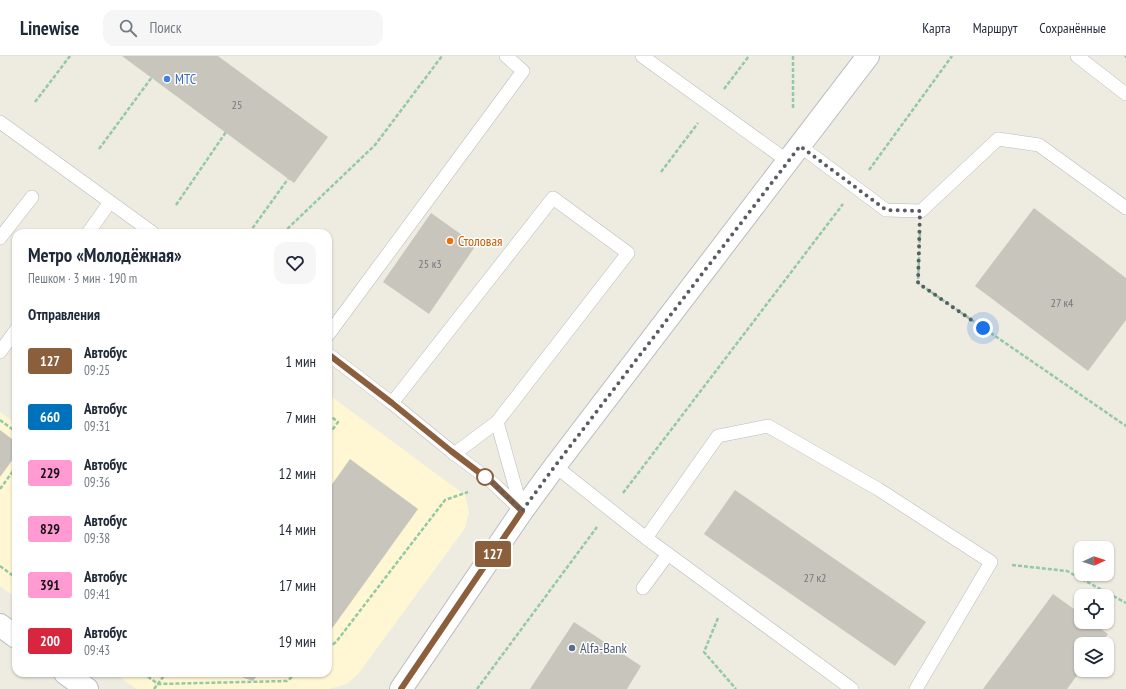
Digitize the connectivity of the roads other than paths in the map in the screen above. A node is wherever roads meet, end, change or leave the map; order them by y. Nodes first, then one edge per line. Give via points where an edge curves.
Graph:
1 (506, 56) edge
2 (642, 56) edge
3 (868, 56) edge
4 (1077, 56) edge
5 (1126, 94) edge
6 (0, 122) edge
7 (794, 154) junction
8 (32, 197) dead end
9 (110, 202) junction
10 (1126, 208) edge
11 (91, 229) edge
12 (147, 229) edge
13 (0, 238) edge
14 (332, 330) edge
15 (12, 336) edge
16 (0, 352) edge
17 (332, 357) edge
18 (392, 403) junction
19 (497, 422) junction
20 (454, 454) junction
21 (555, 466) junction
22 (522, 511) junction
23 (646, 538) junction
24 (668, 554) junction
25 (643, 588) dead end
26 (0, 625) edge
27 (12, 633) edge
28 (70, 677) edge
29 (920, 687) edge
30 (87, 689) edge
31 (401, 689) edge
32 (852, 689) edge

1 - 14 lane via 523,71
2 - 7 lane
3 - 7 street
4 - 5 lane
6 - 9 lane
7 - 10 lane via 856,187 886,210 920,211 998,139 1038,146
7 - 21 street
8 - 13 lane
9 - 11 lane
9 - 12 lane
15 - 16 lane
17 - 18 lane
18 - 19 lane via 553,198 628,253
18 - 20 lane
19 - 20 lane
19 - 22 lane
20 - 22 lane via 493,483
21 - 22 street
21 - 23 lane
22 - 31 street
23 - 24 lane
23 - 29 lane via 718,436 768,426 878,489 991,562
24 - 25 lane
24 - 32 lane
26 - 27 street
28 - 30 street

